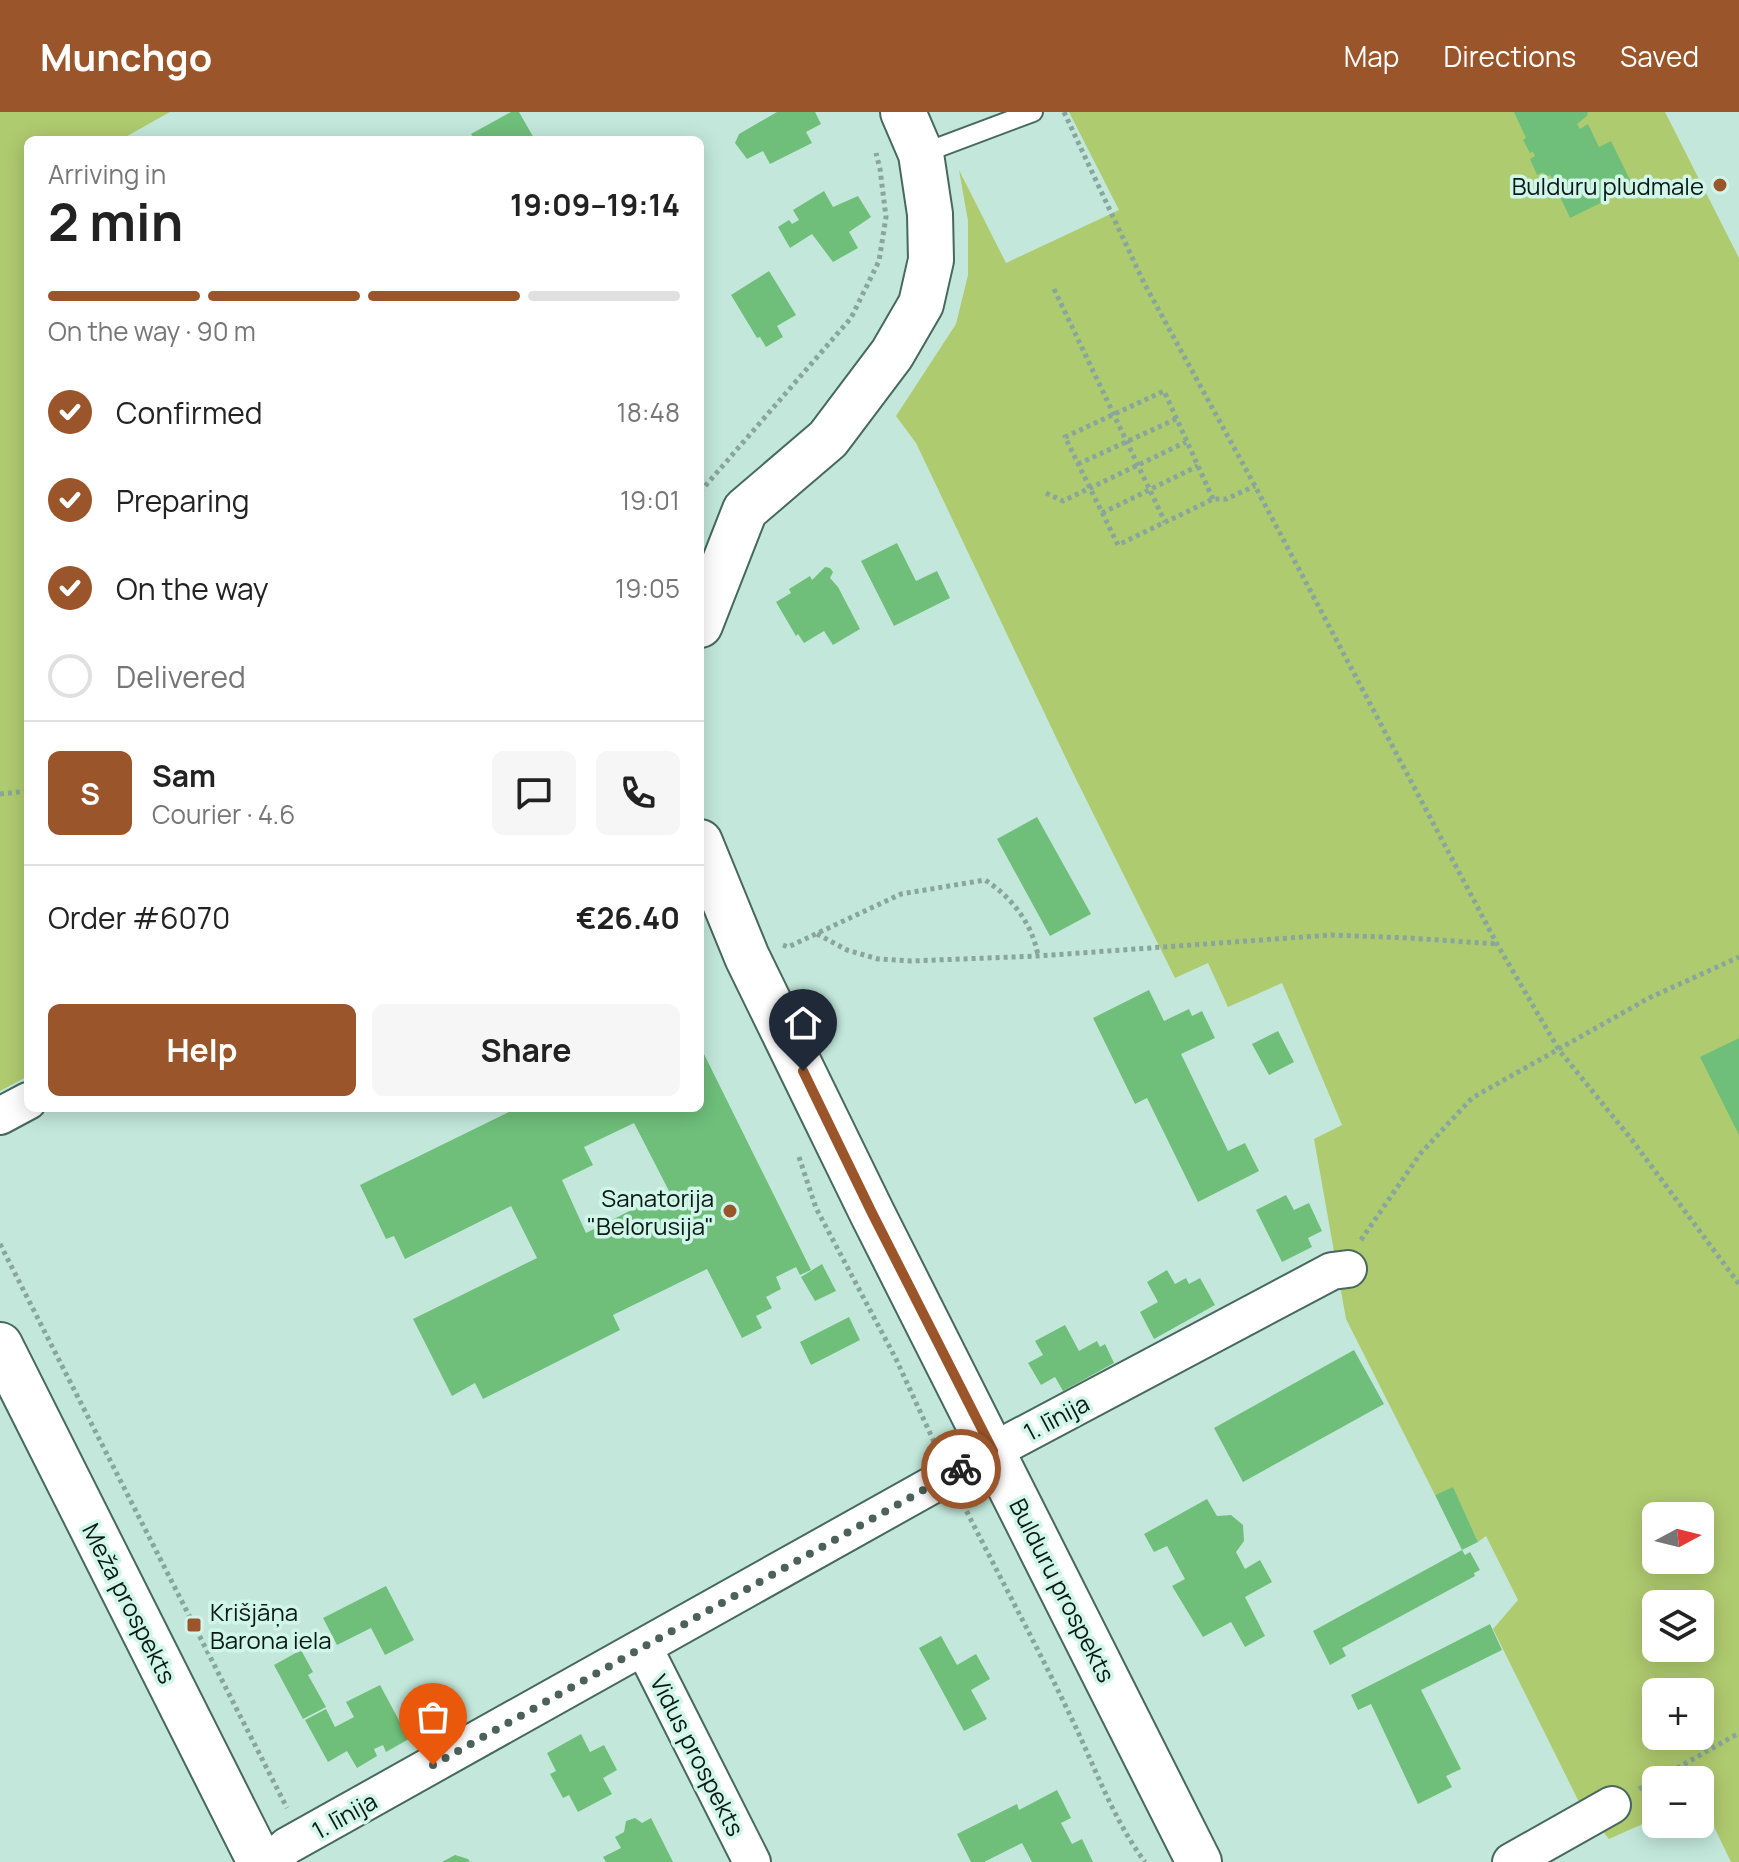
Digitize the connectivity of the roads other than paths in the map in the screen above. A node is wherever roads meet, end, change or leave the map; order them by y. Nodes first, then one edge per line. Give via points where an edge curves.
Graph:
1 (903, 112) edge
2 (1033, 112) edge
3 (921, 154) junction
4 (745, 510) junction
5 (704, 555) edge
6 (704, 615) edge
7 (704, 852) edge
8 (24, 1103) edge
9 (0, 1116) edge
10 (1348, 1269) road end
11 (0, 1345) edge
12 (993, 1451) junction
13 (644, 1648) junction
14 (1612, 1805) dead end
15 (260, 1862) edge
16 (269, 1862) edge
17 (752, 1862) edge
18 (1199, 1862) edge
19 (1511, 1862) edge

1 - 3 street
2 - 3 lane
3 - 4 street via 931,260 921,304 892,354 828,439
4 - 5 street
4 - 6 street
7 - 12 street, Bulduru prospekts via 747,957
8 - 9 street
10 - 12 street, 1. līnija via 1332,1271
11 - 15 street, Meža prospekts
12 - 13 street, 1. līnija
12 - 18 street, Bulduru prospekts
13 - 16 street, 1. līnija via 287,1846
13 - 17 street, Vidus prospekts
14 - 19 street

